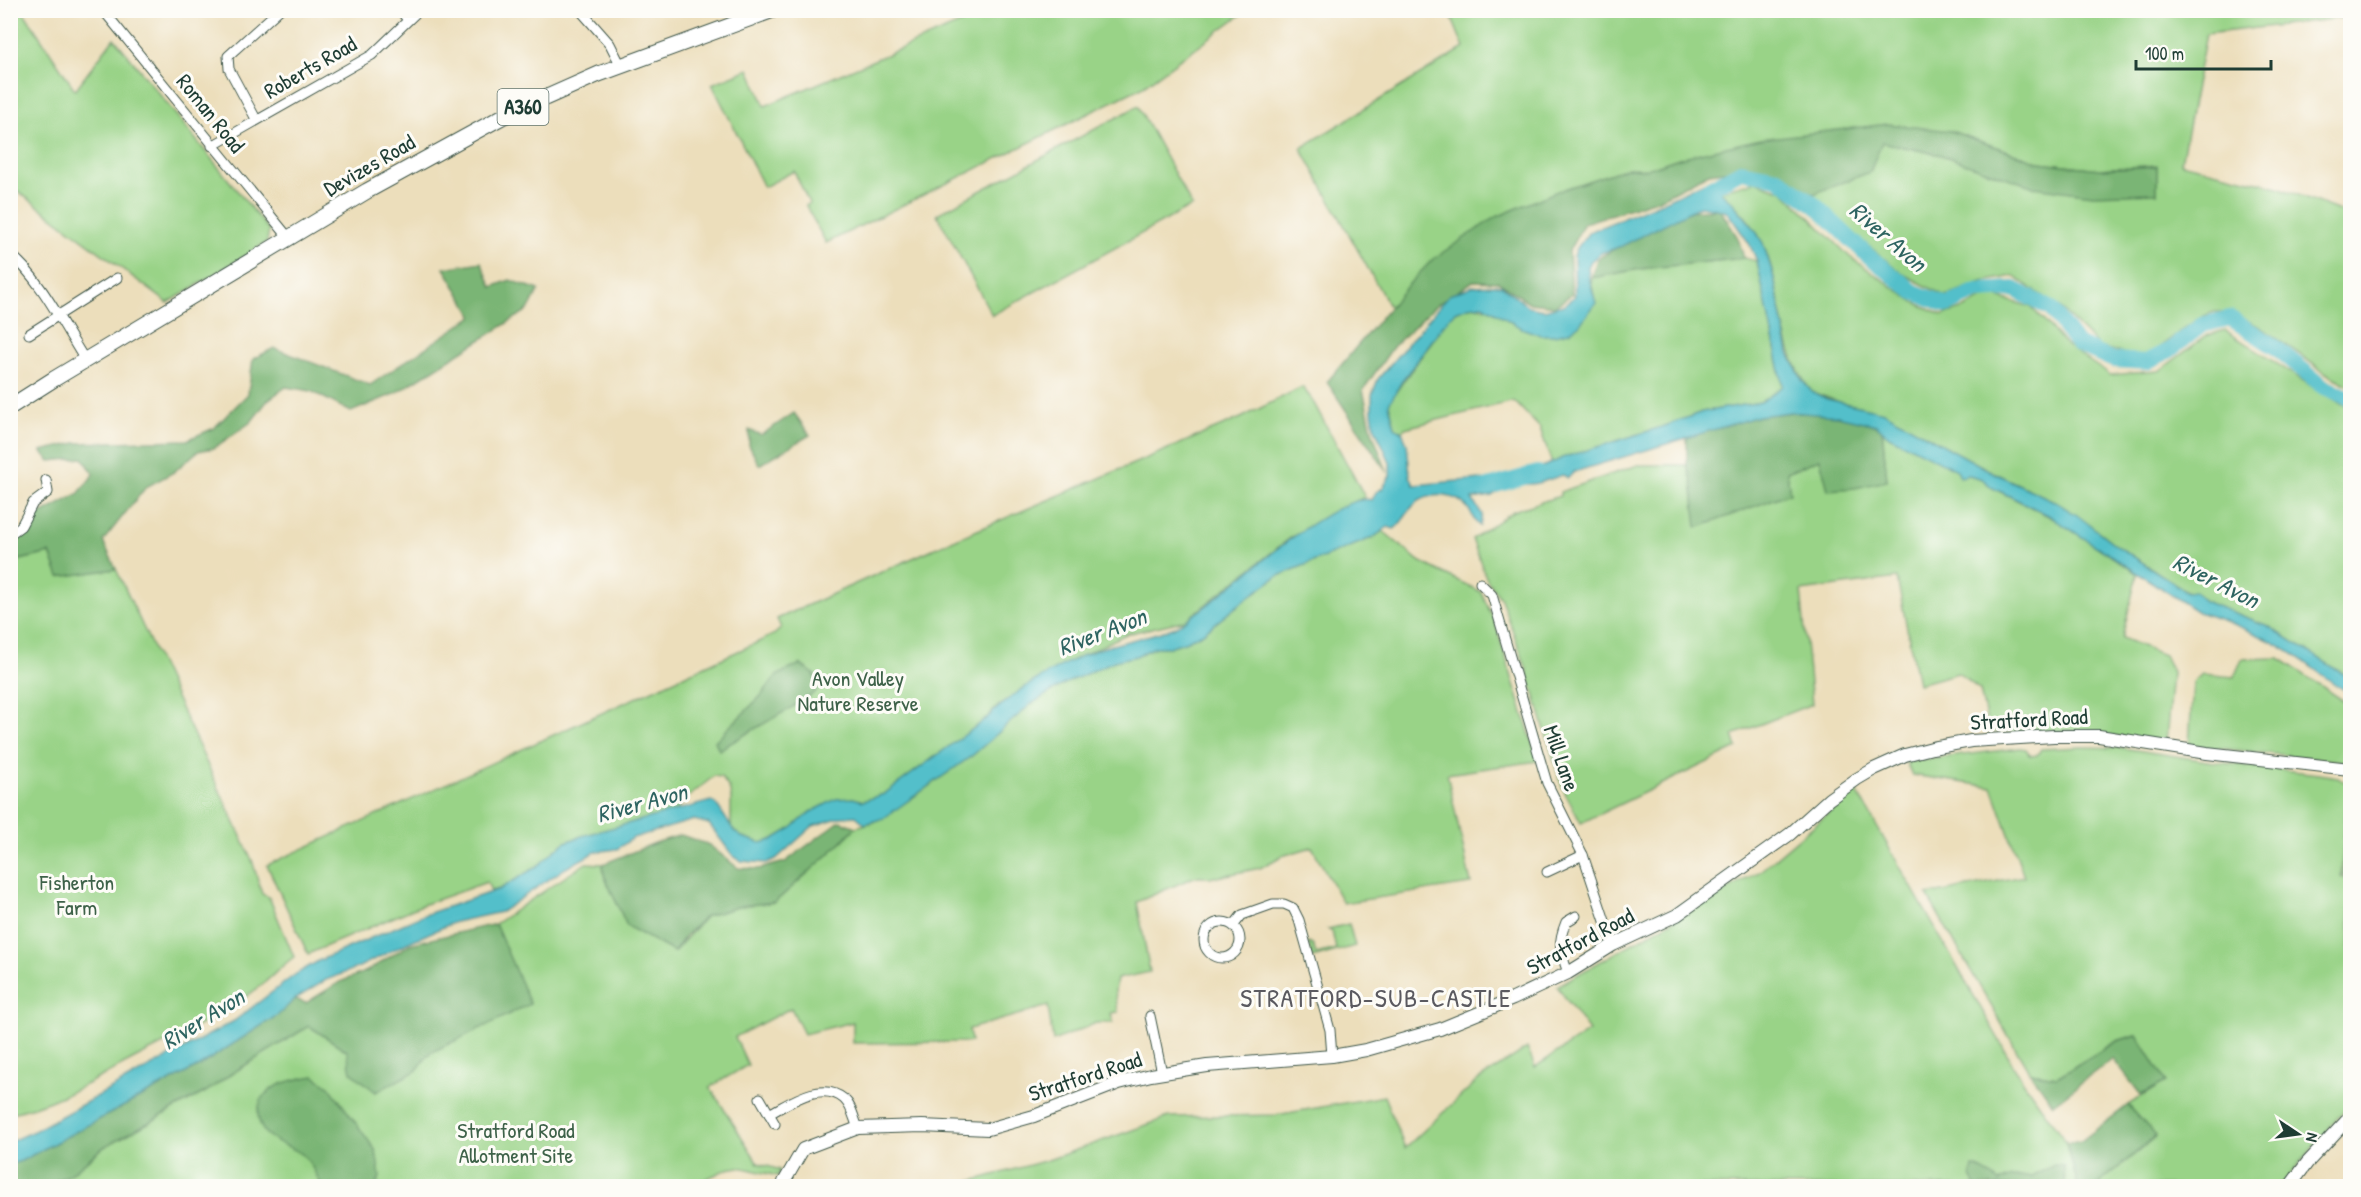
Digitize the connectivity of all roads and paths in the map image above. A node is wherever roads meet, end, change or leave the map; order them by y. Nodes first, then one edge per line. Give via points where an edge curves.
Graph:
1 (103, 10) edge
2 (279, 10) edge
3 (400, 10) edge
4 (419, 10) edge
5 (580, 10) edge
6 (773, 10) edge
7 (408, 20) junction
8 (621, 66) junction
9 (256, 119) junction
10 (212, 146) junction
11 (289, 238) junction
12 (10, 254) edge
13 (117, 278) dead end
14 (57, 316) junction
15 (29, 334) dead end
16 (85, 360) junction
17 (10, 407) edge
18 (46, 480) dead end
19 (10, 534) edge
20 (1480, 583) dead end
21 (2350, 769) edge
22 (1583, 855) junction
23 (1547, 872) dead end
24 (1576, 916) dead end
25 (1233, 925) junction
26 (1613, 945) junction
27 (1568, 973) junction
28 (1150, 1016) dead end
29 (1332, 1056) junction
30 (1162, 1074) junction
31 (760, 1098) dead end
32 (769, 1114) junction
33 (2350, 1117) edge
34 (775, 1124) dead end
35 (858, 1128) junction
36 (784, 1186) edge
37 (2290, 1186) edge

1 - 10 street, Roman Road
2 - 9 street via 228,56 229,69
3 - 7 street
4 - 7 street, Roberts Road
5 - 8 street via 610,44
6 - 8 main road, Devizes Road / A360
7 - 9 street, Roberts Road via 372,55
8 - 11 main road, Devizes Road / A360 via 502,117
9 - 10 street, Roberts Road
10 - 11 street, Roman Road
11 - 16 main road, Devizes Road / A360
12 - 14 street via 26,269
13 - 14 street
14 - 15 street
14 - 16 street
16 - 17 main road, Devizes Road / A360
18 - 19 street via 48,492 33,503 21,525
20 - 22 street, Mill Lane via 1492,595 1547,783
21 - 26 street, Stratford Road via 2099,736 1971,741 1932,748 1874,769 1677,915
22 - 23 street
22 - 26 street, Mill Lane
24 - 27 street via 1566,922 1560,938
25 - 25 street via 1240,936 1237,951 1225,958 1209,952 1204,940 1210,926 1222,921
25 - 29 street via 1242,915 1273,904 1293,908 1329,1030
26 - 27 street, Stratford Road
27 - 29 street, Stratford Road via 1440,1029
28 - 30 street
29 - 30 street, Stratford Road via 1207,1066
30 - 35 street, Stratford Road via 1119,1083 988,1129
31 - 32 street
32 - 34 street
32 - 35 street via 805,1095 827,1091 843,1098
33 - 37 street
35 - 36 street, Stratford Road via 803,1149

